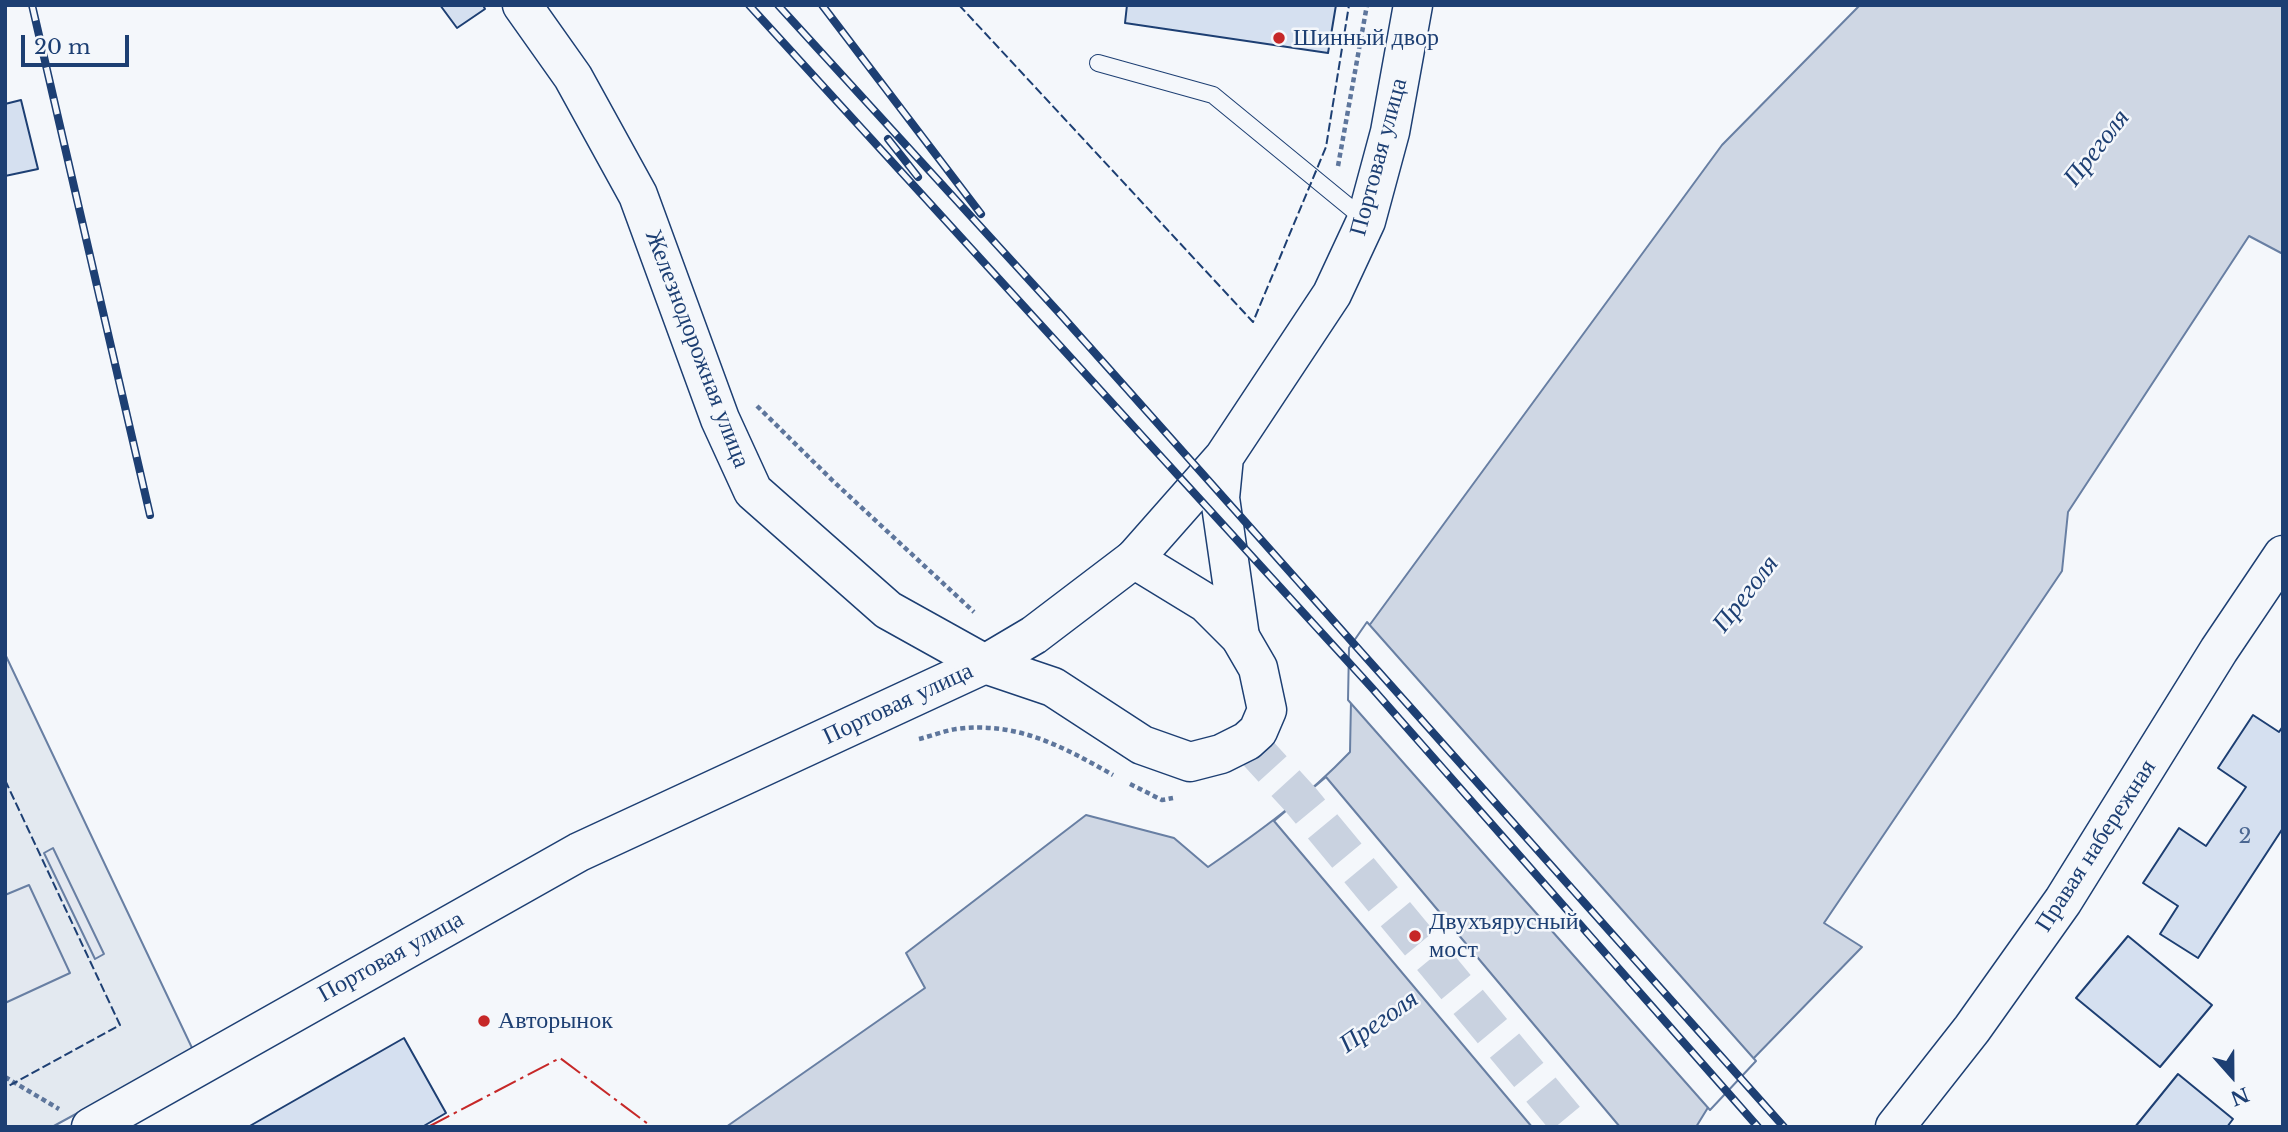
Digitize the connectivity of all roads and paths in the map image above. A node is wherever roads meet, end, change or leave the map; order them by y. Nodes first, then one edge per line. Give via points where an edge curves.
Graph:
1 (522, 5) edge
2 (1367, 5) edge
3 (1413, 5) edge
4 (1098, 63) dead end
5 (1332, 193) junction
6 (1366, 220) junction
7 (754, 403) dead end
8 (1224, 457) junction
9 (2283, 555) edge
10 (1134, 559) junction
11 (981, 619) dead end
12 (1240, 637) junction
13 (985, 664) junction
14 (916, 740) dead end
15 (1185, 796) dead end
16 (5, 1077) edge
17 (90, 1127) edge
18 (1895, 1127) edge

1 - 13 main road, Железнодорожная улица via 573,77 638,195 720,419 753,491 888,610
2 - 5 path
3 - 6 main road, Портовая улица via 1390,132
4 - 5 lane via 1213,95
5 - 6 lane
6 - 8 main road, Портовая улица via 1332,294
7 - 11 path
8 - 10 main road, Портовая улица
8 - 12 main road, Железнодорожная улица via 1220,498
9 - 18 main road, Правая набережная via 2063,901
10 - 12 main road, Железнодорожная улица via 1206,603
10 - 13 main road, Портовая улица via 1034,635
12 - 13 main road, Железнодорожная улица via 1258,668 1267,710 1258,731 1247,741 1190,762 1142,745 1053,687
13 - 17 main road, Портовая улица via 579,852
14 - 15 path via 955,729 993,728 1030,734 1161,800
16 - 17 path

